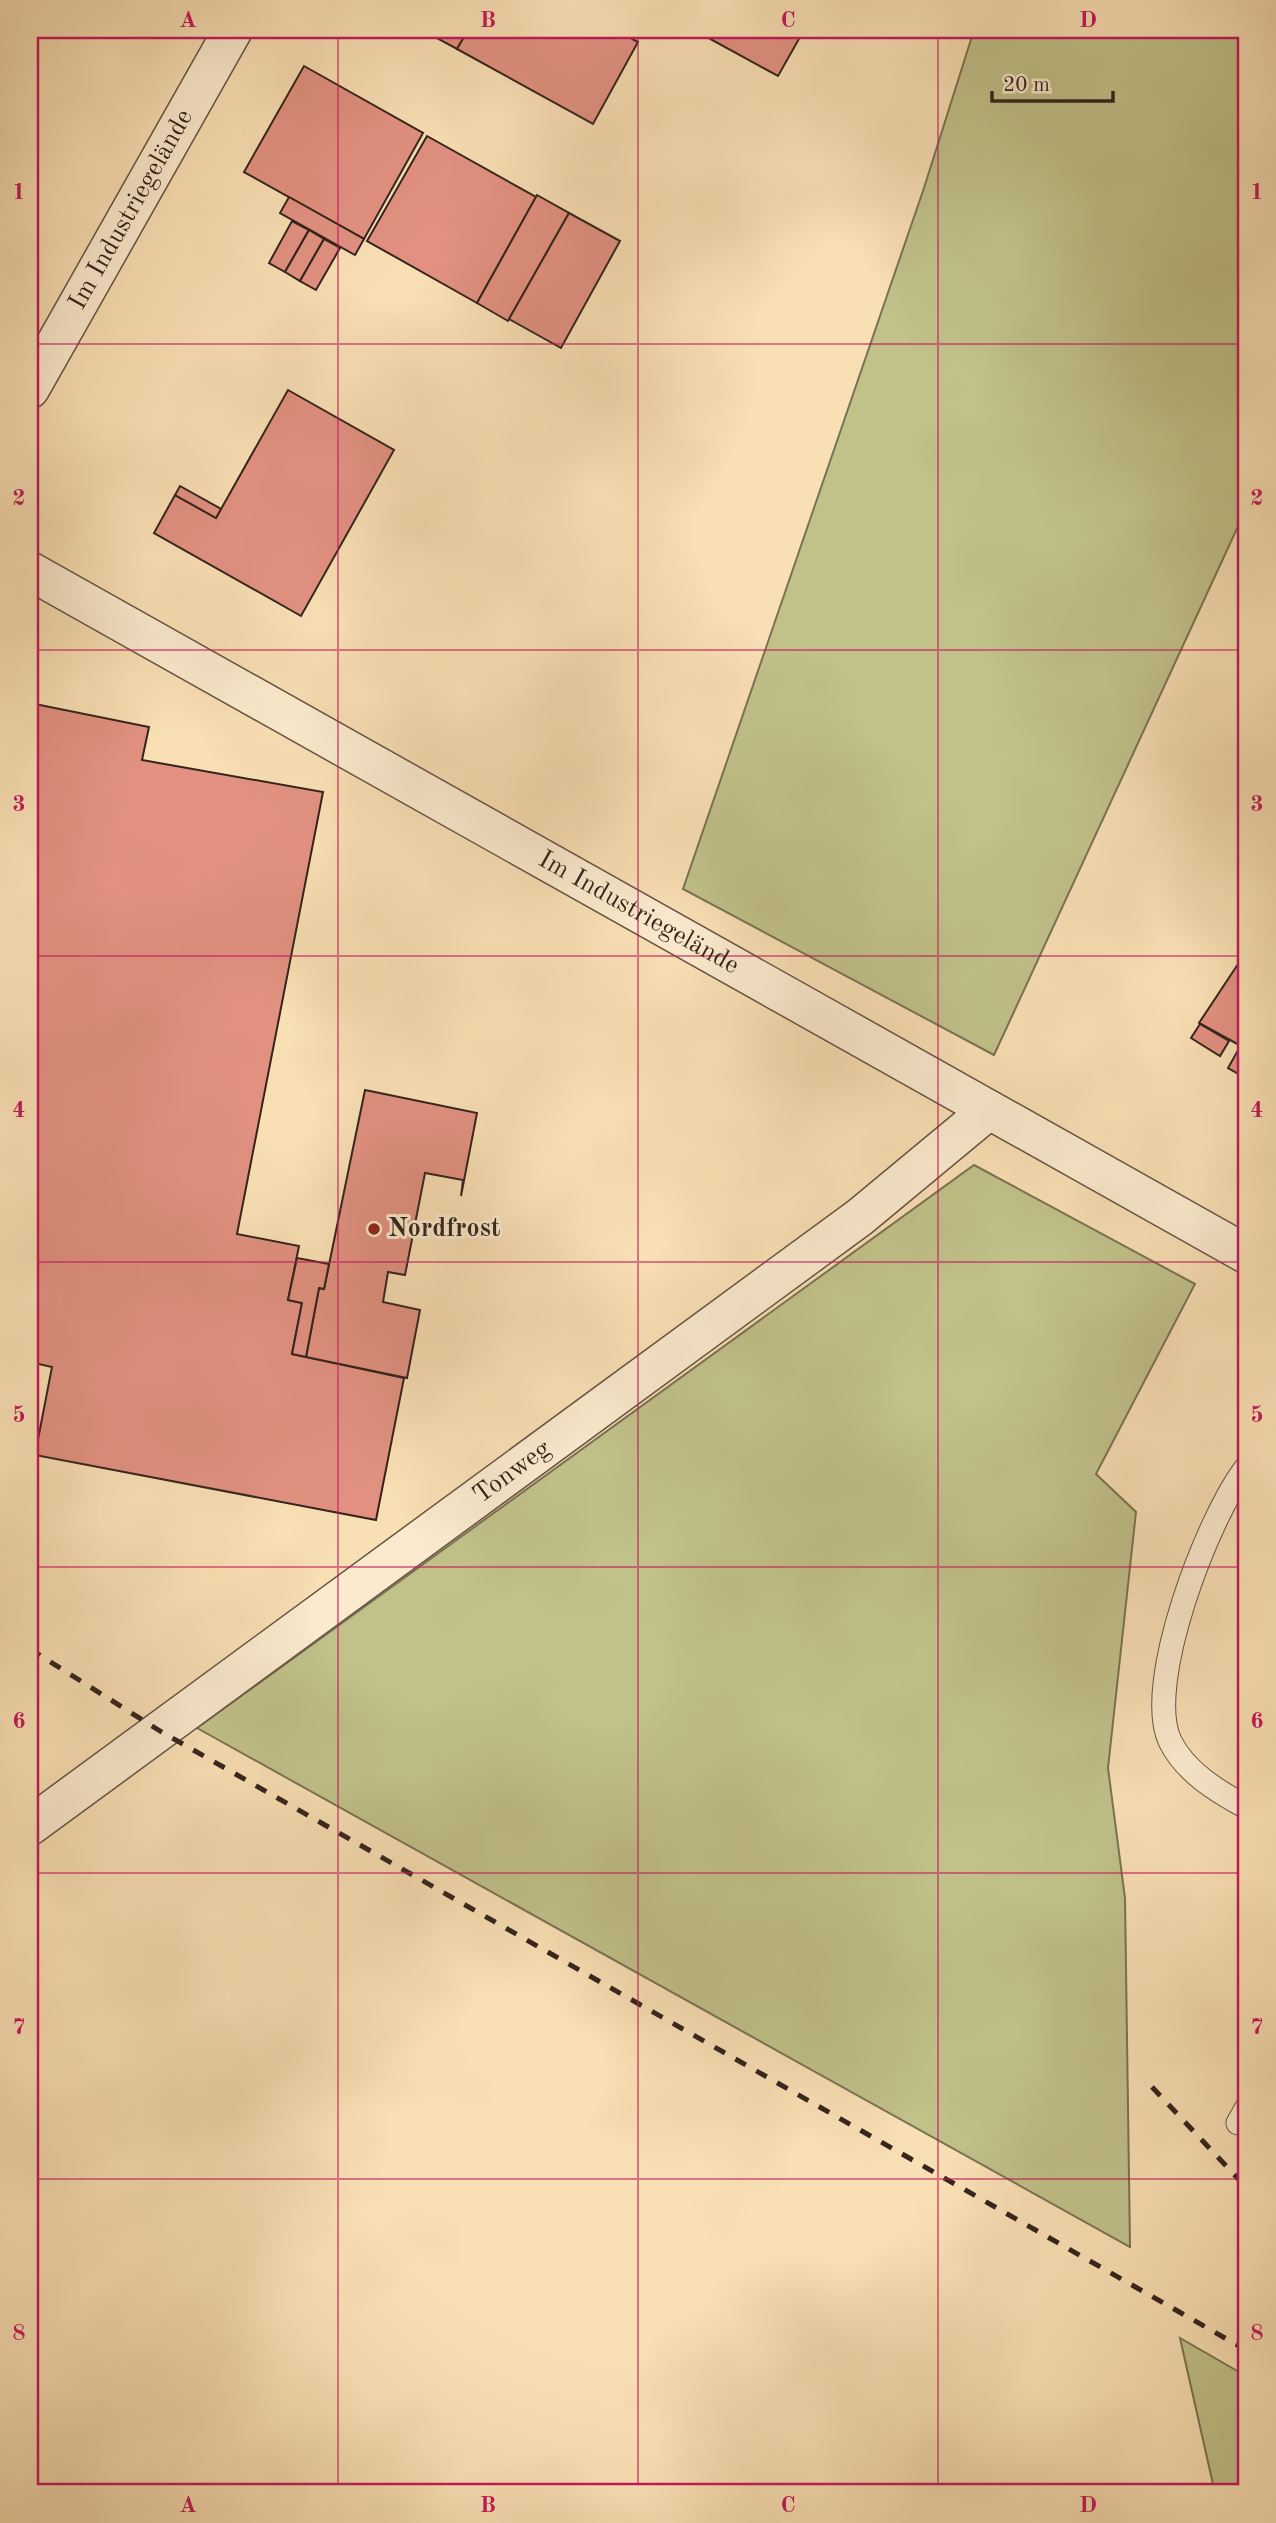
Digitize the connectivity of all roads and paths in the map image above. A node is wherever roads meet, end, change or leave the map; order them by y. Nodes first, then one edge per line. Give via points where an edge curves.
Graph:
1 (233, 30) edge
2 (30, 389) edge
3 (30, 571) edge
4 (989, 1110) junction
5 (1246, 1254) edge
6 (1246, 1468) edge
7 (1246, 1807) edge
8 (30, 1826) edge

1 - 2 street, Im Industriegelände
3 - 4 street, Im Industriegelände
4 - 5 street, Im Industriegelände
4 - 8 street, Tonweg via 860,1217
6 - 7 lane via 1204,1550 1170,1649 1164,1684 1169,1738 1178,1755 1198,1776

